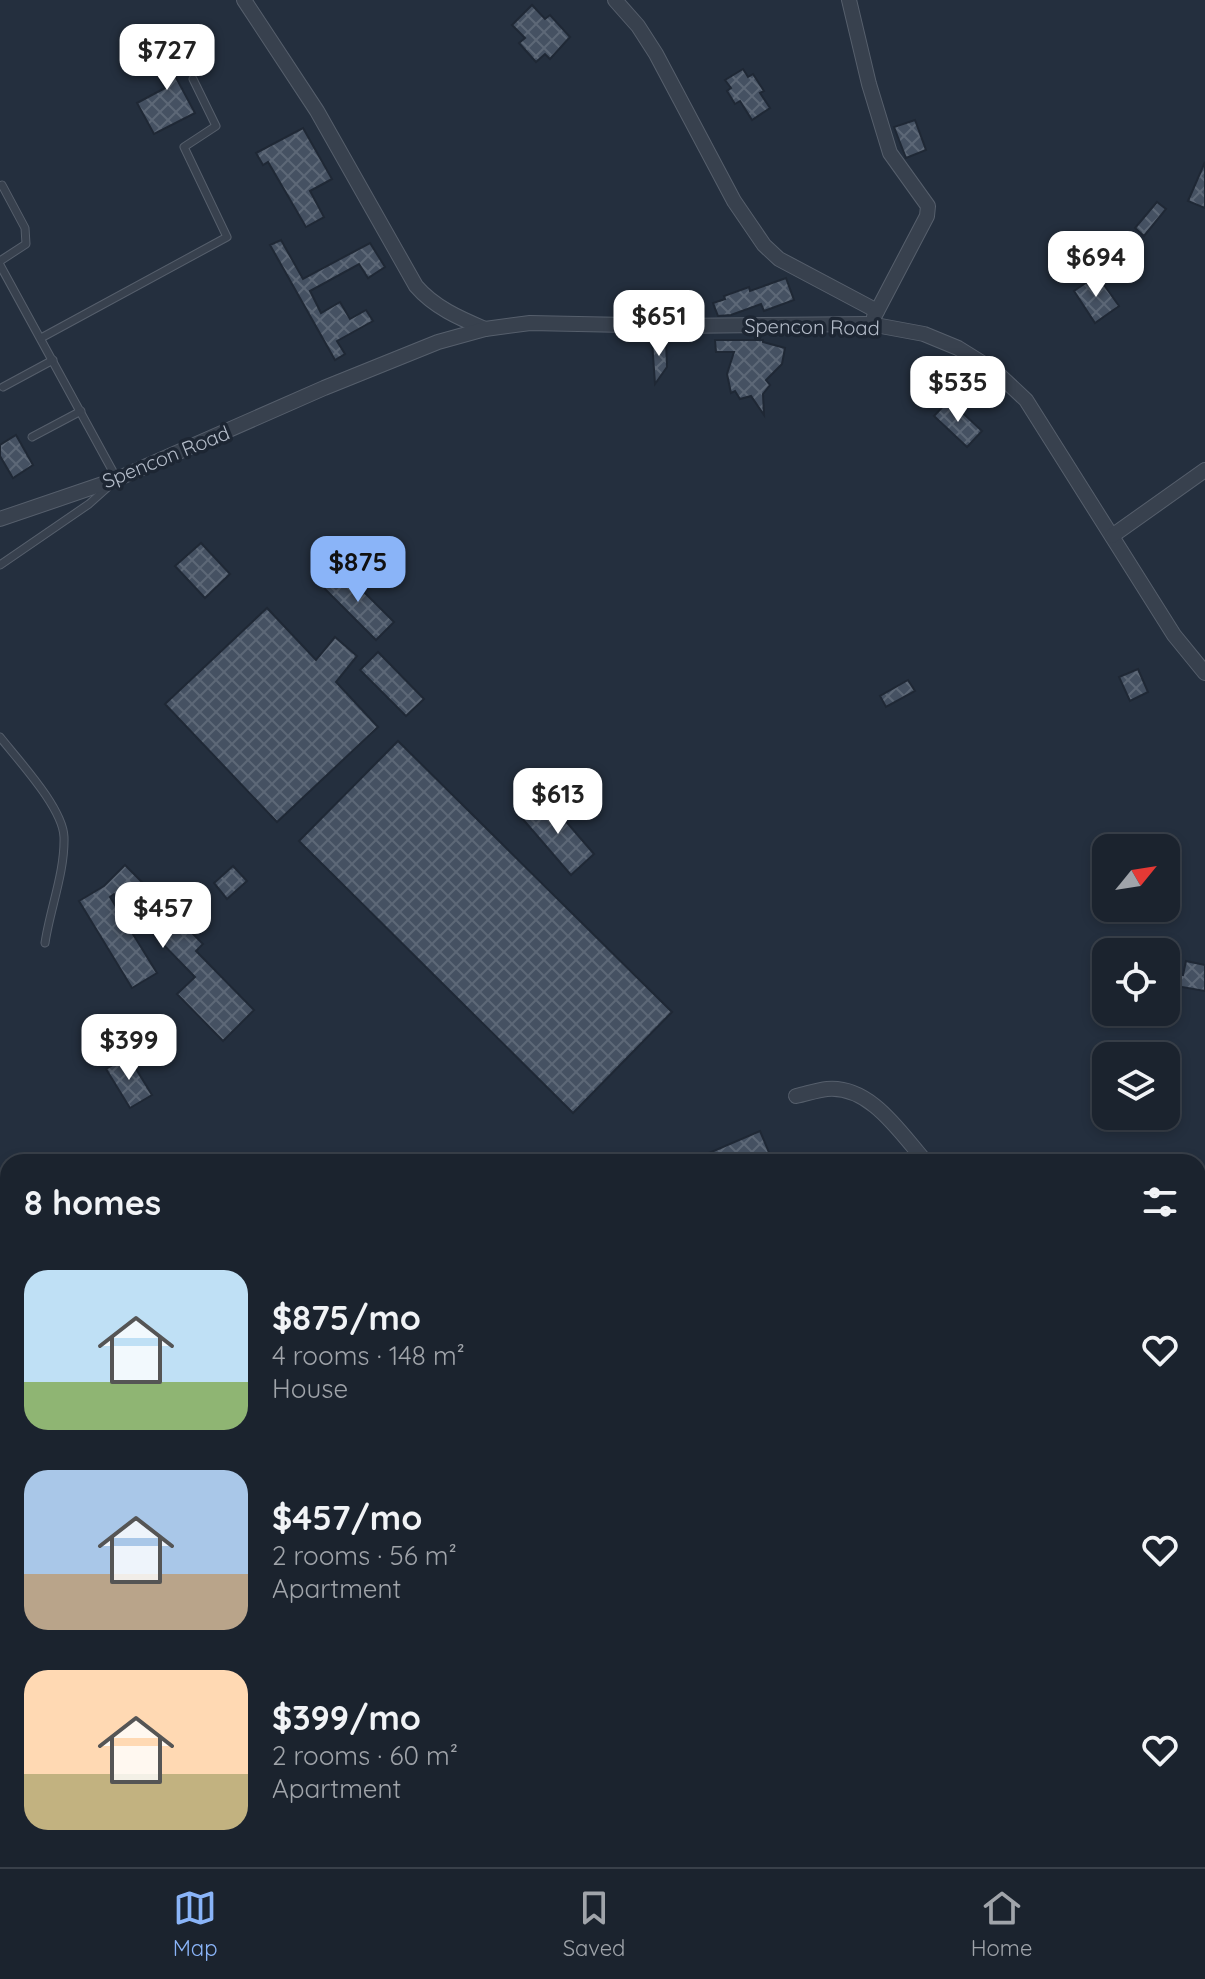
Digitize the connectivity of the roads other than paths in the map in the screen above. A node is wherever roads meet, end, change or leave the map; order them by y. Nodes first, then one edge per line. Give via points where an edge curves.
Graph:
1 (244, 0) edge
2 (615, 0) edge
3 (849, 0) edge
4 (193, 79) dead end
5 (2, 185) edge
6 (0, 263) edge
7 (873, 318) junction
8 (485, 329) junction
9 (41, 338) junction
10 (53, 360) junction
11 (3, 387) dead end
12 (81, 411) junction
13 (32, 437) dead end
14 (1205, 470) edge
15 (117, 479) junction
16 (0, 519) edge
17 (1112, 536) junction
18 (0, 565) edge
19 (1205, 673) edge
20 (0, 737) edge
21 (45, 943) dead end
22 (796, 1096) dead end
23 (919, 1154) edge

1 - 8 street via 317,111 416,286 427,299
2 - 7 street via 656,54 734,201 764,245
3 - 7 street via 890,153 928,206
4 - 9 lane via 216,126 184,147 227,237
5 - 6 lane via 25,228 26,244
6 - 9 lane
7 - 8 street, Spencon Road via 675,326 530,323
7 - 17 street, Spencon Road via 958,348 995,371 1026,400
8 - 15 street, Spencon Road via 390,360
9 - 10 lane
10 - 11 lane
10 - 12 lane
12 - 13 lane
12 - 15 lane
14 - 17 street
15 - 16 street, Spencon Road
15 - 18 lane
17 - 19 street, Spencon Road via 1174,635
20 - 21 lane via 47,800 64,835
22 - 23 street via 827,1089 857,1093

